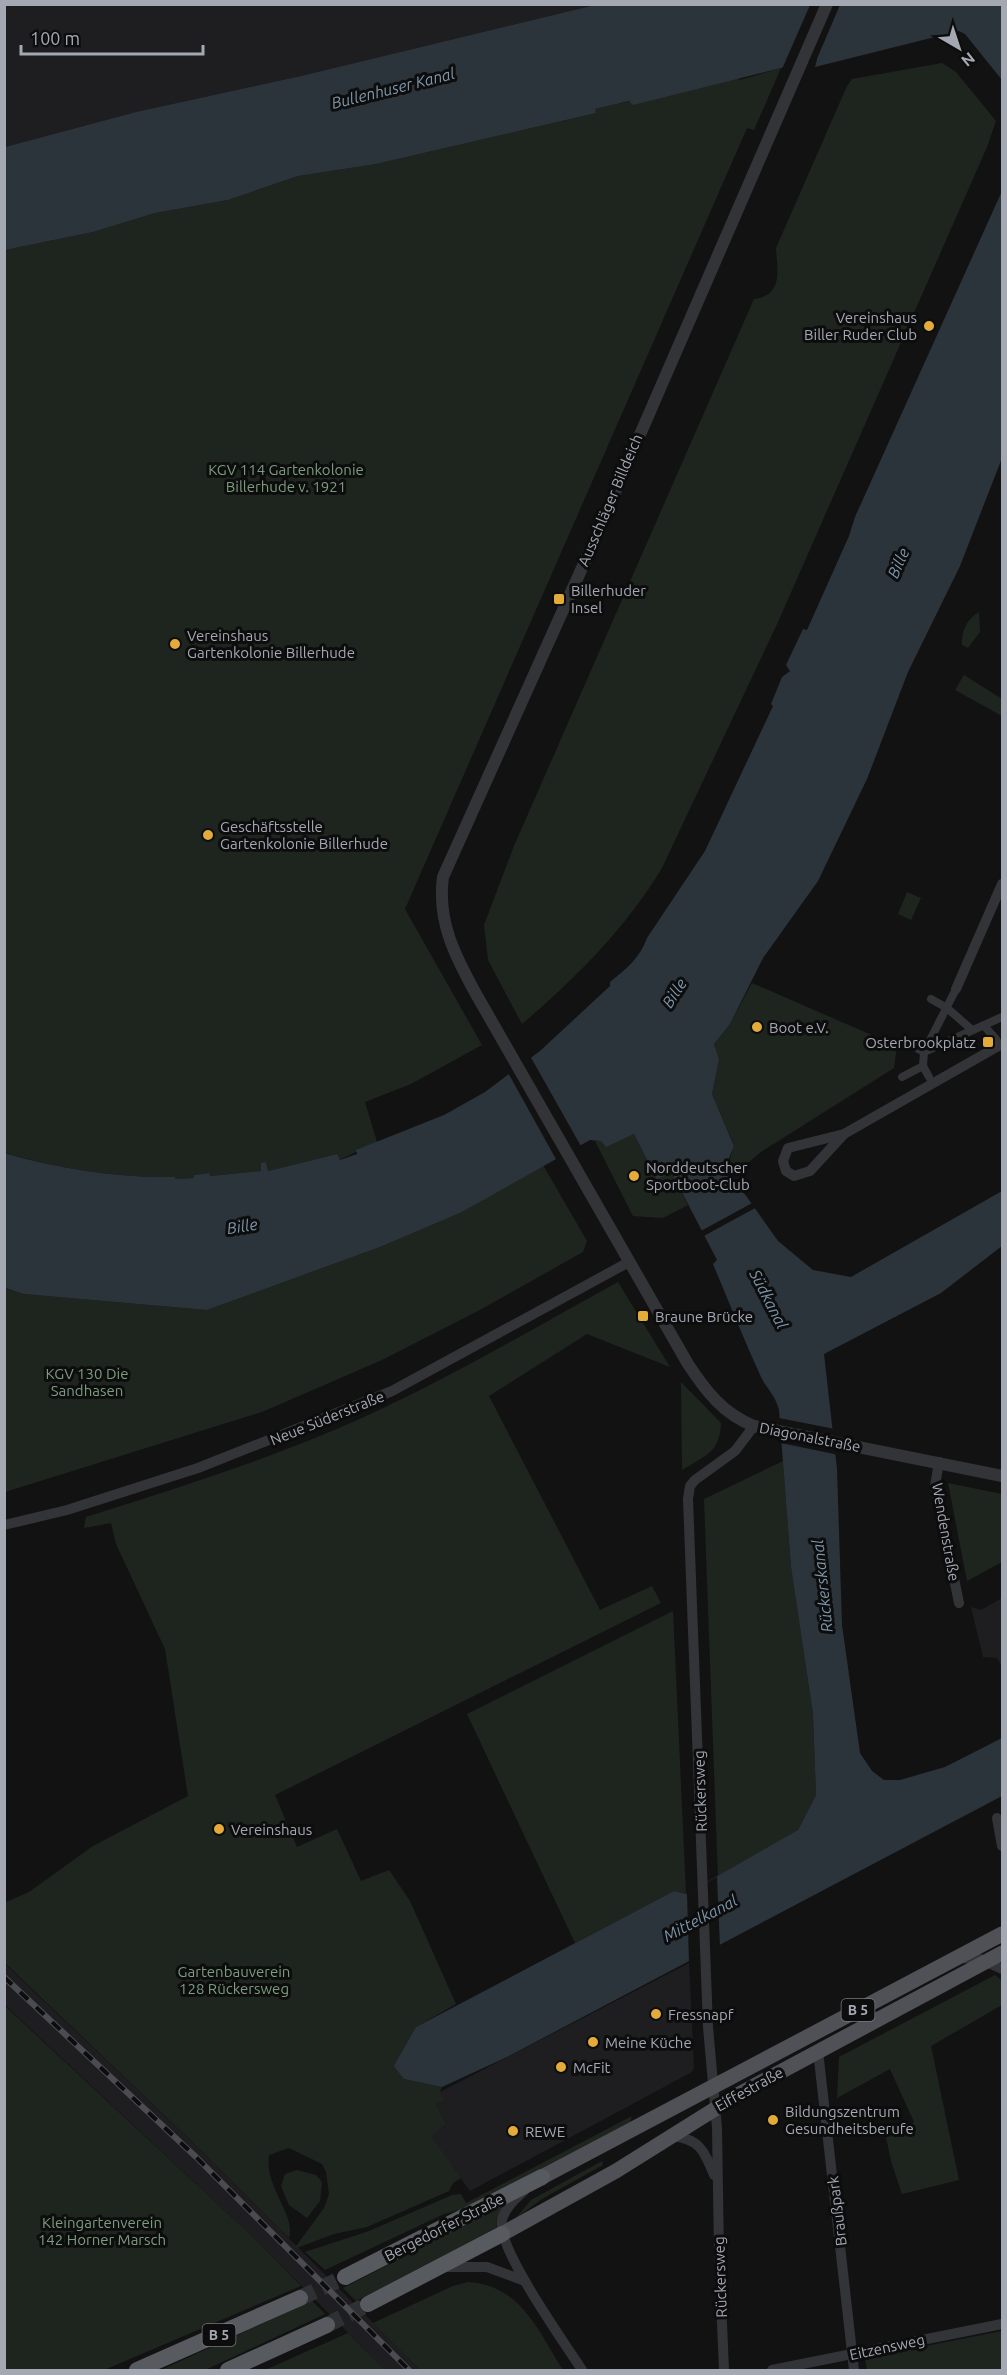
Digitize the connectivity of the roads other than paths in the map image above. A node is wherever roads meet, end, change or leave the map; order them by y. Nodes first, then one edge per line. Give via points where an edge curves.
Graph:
1 (827, 4) edge
2 (1002, 884) edge
3 (956, 989) joint
4 (931, 999) dead end
5 (947, 1008) junction
6 (1002, 1017) edge
7 (985, 1027) junction
8 (971, 1029) junction
9 (999, 1041) edge
10 (911, 1045) dead end
11 (924, 1052) junction
12 (922, 1066) junction
13 (902, 1077) dead end
14 (929, 1077) dead end
15 (844, 1134) junction
16 (629, 1262) junction
17 (754, 1426) junction
18 (939, 1462) junction
19 (1002, 1476) edge
20 (4, 1525) edge
21 (959, 1603) dead end
22 (997, 1818) dead end
23 (1002, 1846) edge
24 (1002, 1934) edge
25 (1002, 1953) edge
26 (956, 1959) junction
27 (988, 1961) junction
28 (1002, 1969) edge
29 (818, 2051) junction
30 (713, 2086) junction
31 (714, 2107) junction
32 (670, 2136) junction
33 (542, 2177) junction
34 (717, 2184) junction
35 (502, 2234) junction
36 (439, 2268) junction
37 (345, 2277) tunnel mouth
38 (525, 2281) junction
39 (300, 2298) tunnel mouth
40 (368, 2304) tunnel mouth
41 (1002, 2324) edge
42 (327, 2325) tunnel mouth
43 (854, 2355) junction
44 (137, 2370) edge
45 (228, 2370) edge
46 (582, 2370) edge
47 (724, 2370) edge
48 (772, 2370) edge
49 (854, 2370) edge

1 - 16 street, Ausschläger Billdeich via 443,877 442,915 449,942
2 - 3 street
3 - 5 street
4 - 5 street
5 - 8 street
5 - 11 street
6 - 7 street
7 - 8 street
7 - 9 street
8 - 11 street
9 - 15 street
10 - 11 street
11 - 12 street
12 - 13 street
12 - 14 street
15 - 15 street via 789,1148 783,1161 786,1171 794,1176 805,1175
16 - 17 street, Diagonalstraße via 699,1381 725,1410
16 - 20 street, Neue Süderstraße via 392,1391 198,1468 67,1510
17 - 18 street, Diagonalstraße
17 - 30 street, Rückersweg via 735,1451 695,1480 688,1499
18 - 19 street, Diagonalstraße
18 - 21 street, Wendenstraße via 935,1486
22 - 23 street
24 - 26 main road, Eiffestraße / B 5
25 - 27 main road, Eiffestraße / B 5
26 - 27 street
26 - 30 main road, Eiffestraße / B 5
27 - 28 street
27 - 29 main road, Eiffestraße / B 5
29 - 31 main road, Eiffestraße / B 5
29 - 43 street, Braußpark
30 - 31 street, Rückersweg
30 - 33 main road, Eiffestraße / B 5
31 - 32 main road, Eiffestraße / B 5
31 - 34 street, Rückersweg
32 - 34 street, Rückersweg via 685,2137 701,2148
32 - 35 main road, Eiffestraße / B 5 via 616,2171
33 - 35 street via 507,2209
33 - 37 highway, Bergedorfer Straße / B 5
34 - 47 street, Rückersweg
35 - 36 highway, B 5
35 - 38 street
36 - 38 street via 487,2267
36 - 40 highway, B 5
38 - 46 street
39 - 44 highway, B 5
41 - 43 street, Eitzensweg
42 - 45 highway, B 5
43 - 48 street, Eitzensweg
43 - 49 street, Braußpark

